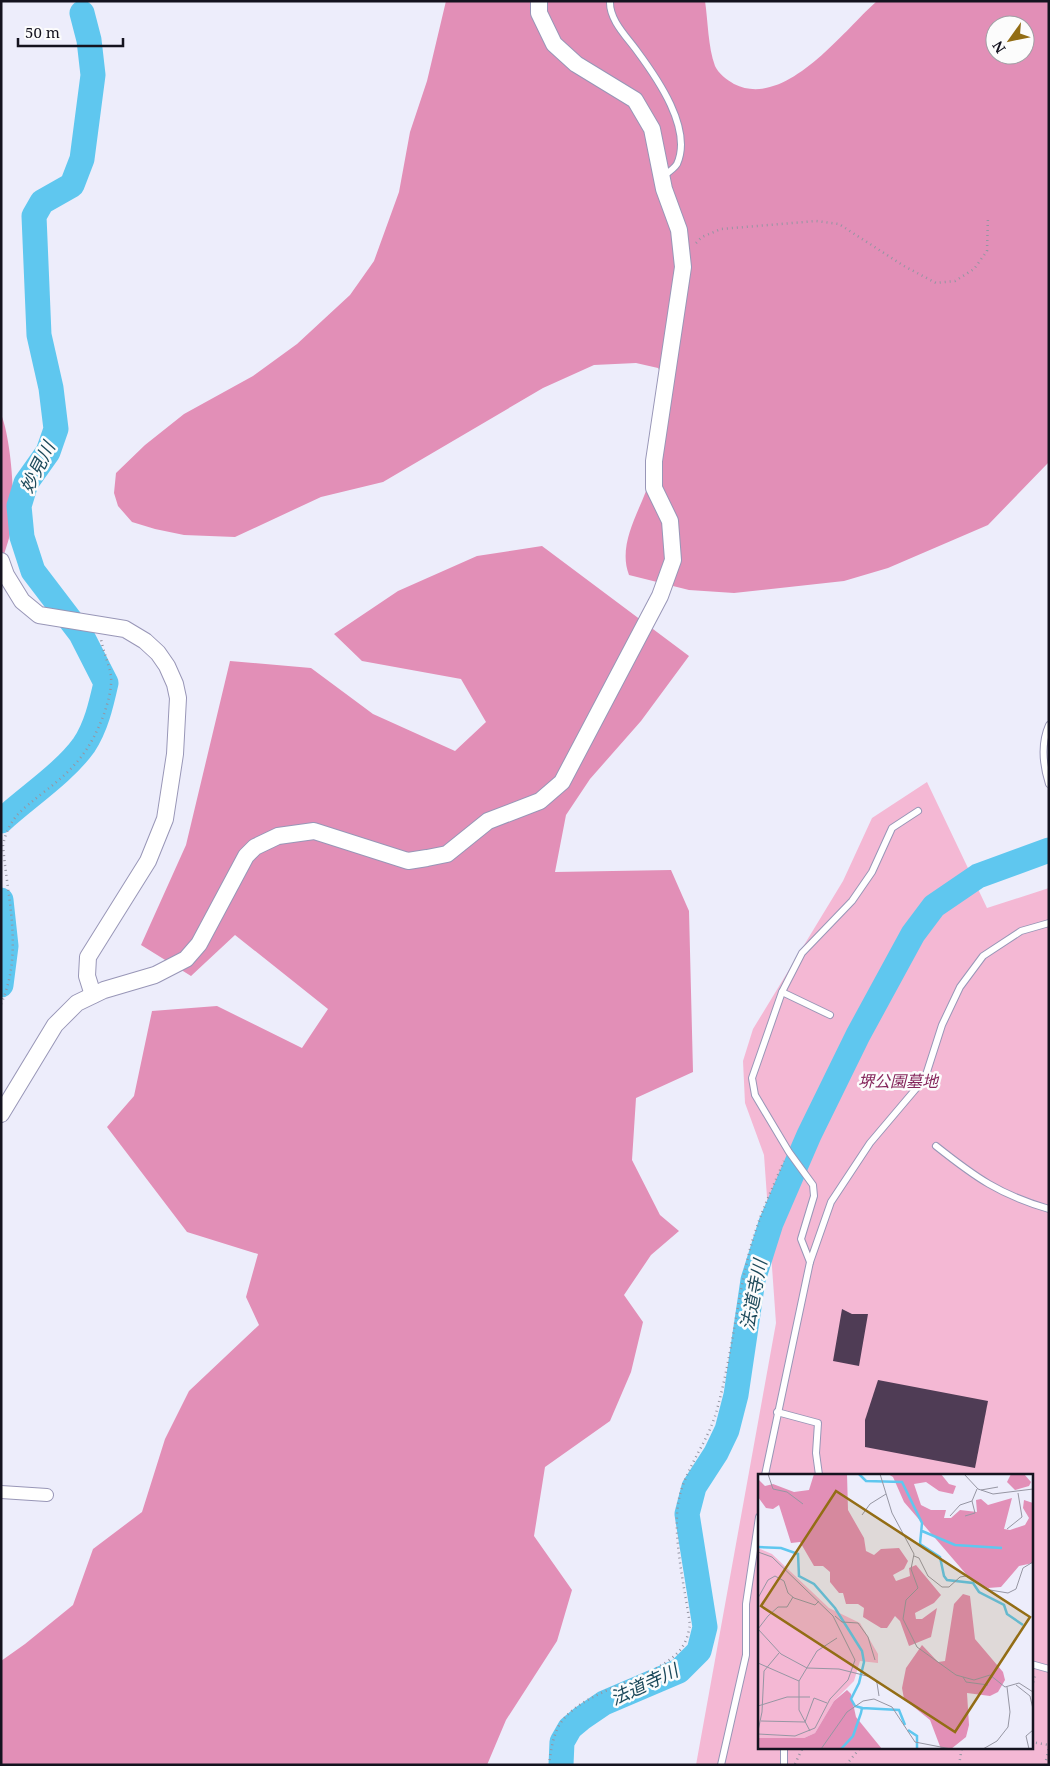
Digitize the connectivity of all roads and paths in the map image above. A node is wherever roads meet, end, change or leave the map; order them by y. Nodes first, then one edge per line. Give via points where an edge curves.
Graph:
1 (539, 1) edge
2 (610, 1) edge
3 (661, 178) junction
4 (988, 216) dead end
5 (682, 257) junction
6 (1, 561) edge
7 (92, 623) junction
8 (1049, 725) edge
9 (1049, 784) edge
10 (918, 811) dead end
11 (1049, 923) edge
12 (782, 992) junction
13 (93, 995) junction
14 (1, 1004) edge
15 (830, 1015) dead end
16 (1, 1114) edge
17 (936, 1146) dead end
18 (789, 1152) junction
19 (1049, 1209) edge
20 (810, 1262) junction
21 (777, 1412) junction
22 (765, 1474) edge
23 (819, 1474) edge
24 (1, 1492) edge
25 (47, 1495) dead end
26 (758, 1524) edge
27 (1034, 1665) edge
28 (1049, 1669) edge
29 (1032, 1683) edge
30 (1032, 1742) edge
31 (1049, 1746) edge
32 (784, 1748) edge
33 (802, 1748) edge
34 (860, 1748) edge
35 (962, 1748) edge
36 (549, 1765) edge
37 (722, 1765) edge
38 (784, 1765) edge
39 (794, 1765) edge
40 (846, 1765) edge
41 (959, 1765) edge
42 (1045, 1765) edge

1 - 3 street via 539,14 554,44 576,64 635,100 652,129
2 - 3 lane via 618,26 654,74 672,109 681,141 676,165
3 - 5 street via 680,230
4 - 5 path via 987,251 974,269 955,281 936,283 839,224 816,222 721,229 702,236
5 - 13 street via 654,461 654,488 670,521 673,560 660,596 562,782 540,801 488,821 447,854 427,858 408,861 314,831 278,836 255,847 246,856 199,944 186,959 155,975
6 - 7 street via 22,601 39,615
7 - 13 street via 124,629 158,652 175,684 178,698 175,754 165,819 148,861 88,956 87,976
7 - 14 path via 111,683 108,702 95,736 83,757 13,818 6,831 3,844 14,950 12,970
8 - 9 lane via 1044,736 1045,770
10 - 12 lane via 892,828 872,872 857,894 802,953
11 - 20 lane via 1022,931 983,956 960,987 942,1025 925,1078 852,1167 831,1202
12 - 15 lane
12 - 18 lane via 752,1078 754,1095
13 - 16 street via 77,1003 55,1025
17 - 19 lane via 978,1179 1021,1201
18 - 20 lane via 813,1185 814,1196 801,1238
18 - 36 path via 759,1219 749,1253 715,1416 678,1502 677,1523 690,1625 686,1641 660,1666 580,1703 561,1721 551,1745
20 - 21 lane
21 - 22 lane
21 - 23 lane via 818,1422 816,1453
24 - 25 street
26 - 37 lane via 746,1604 746,1655
27 - 28 lane
27 - 29 path
30 - 31 path
31 - 42 path
32 - 38 lane
33 - 39 path
34 - 40 path
35 - 41 path

